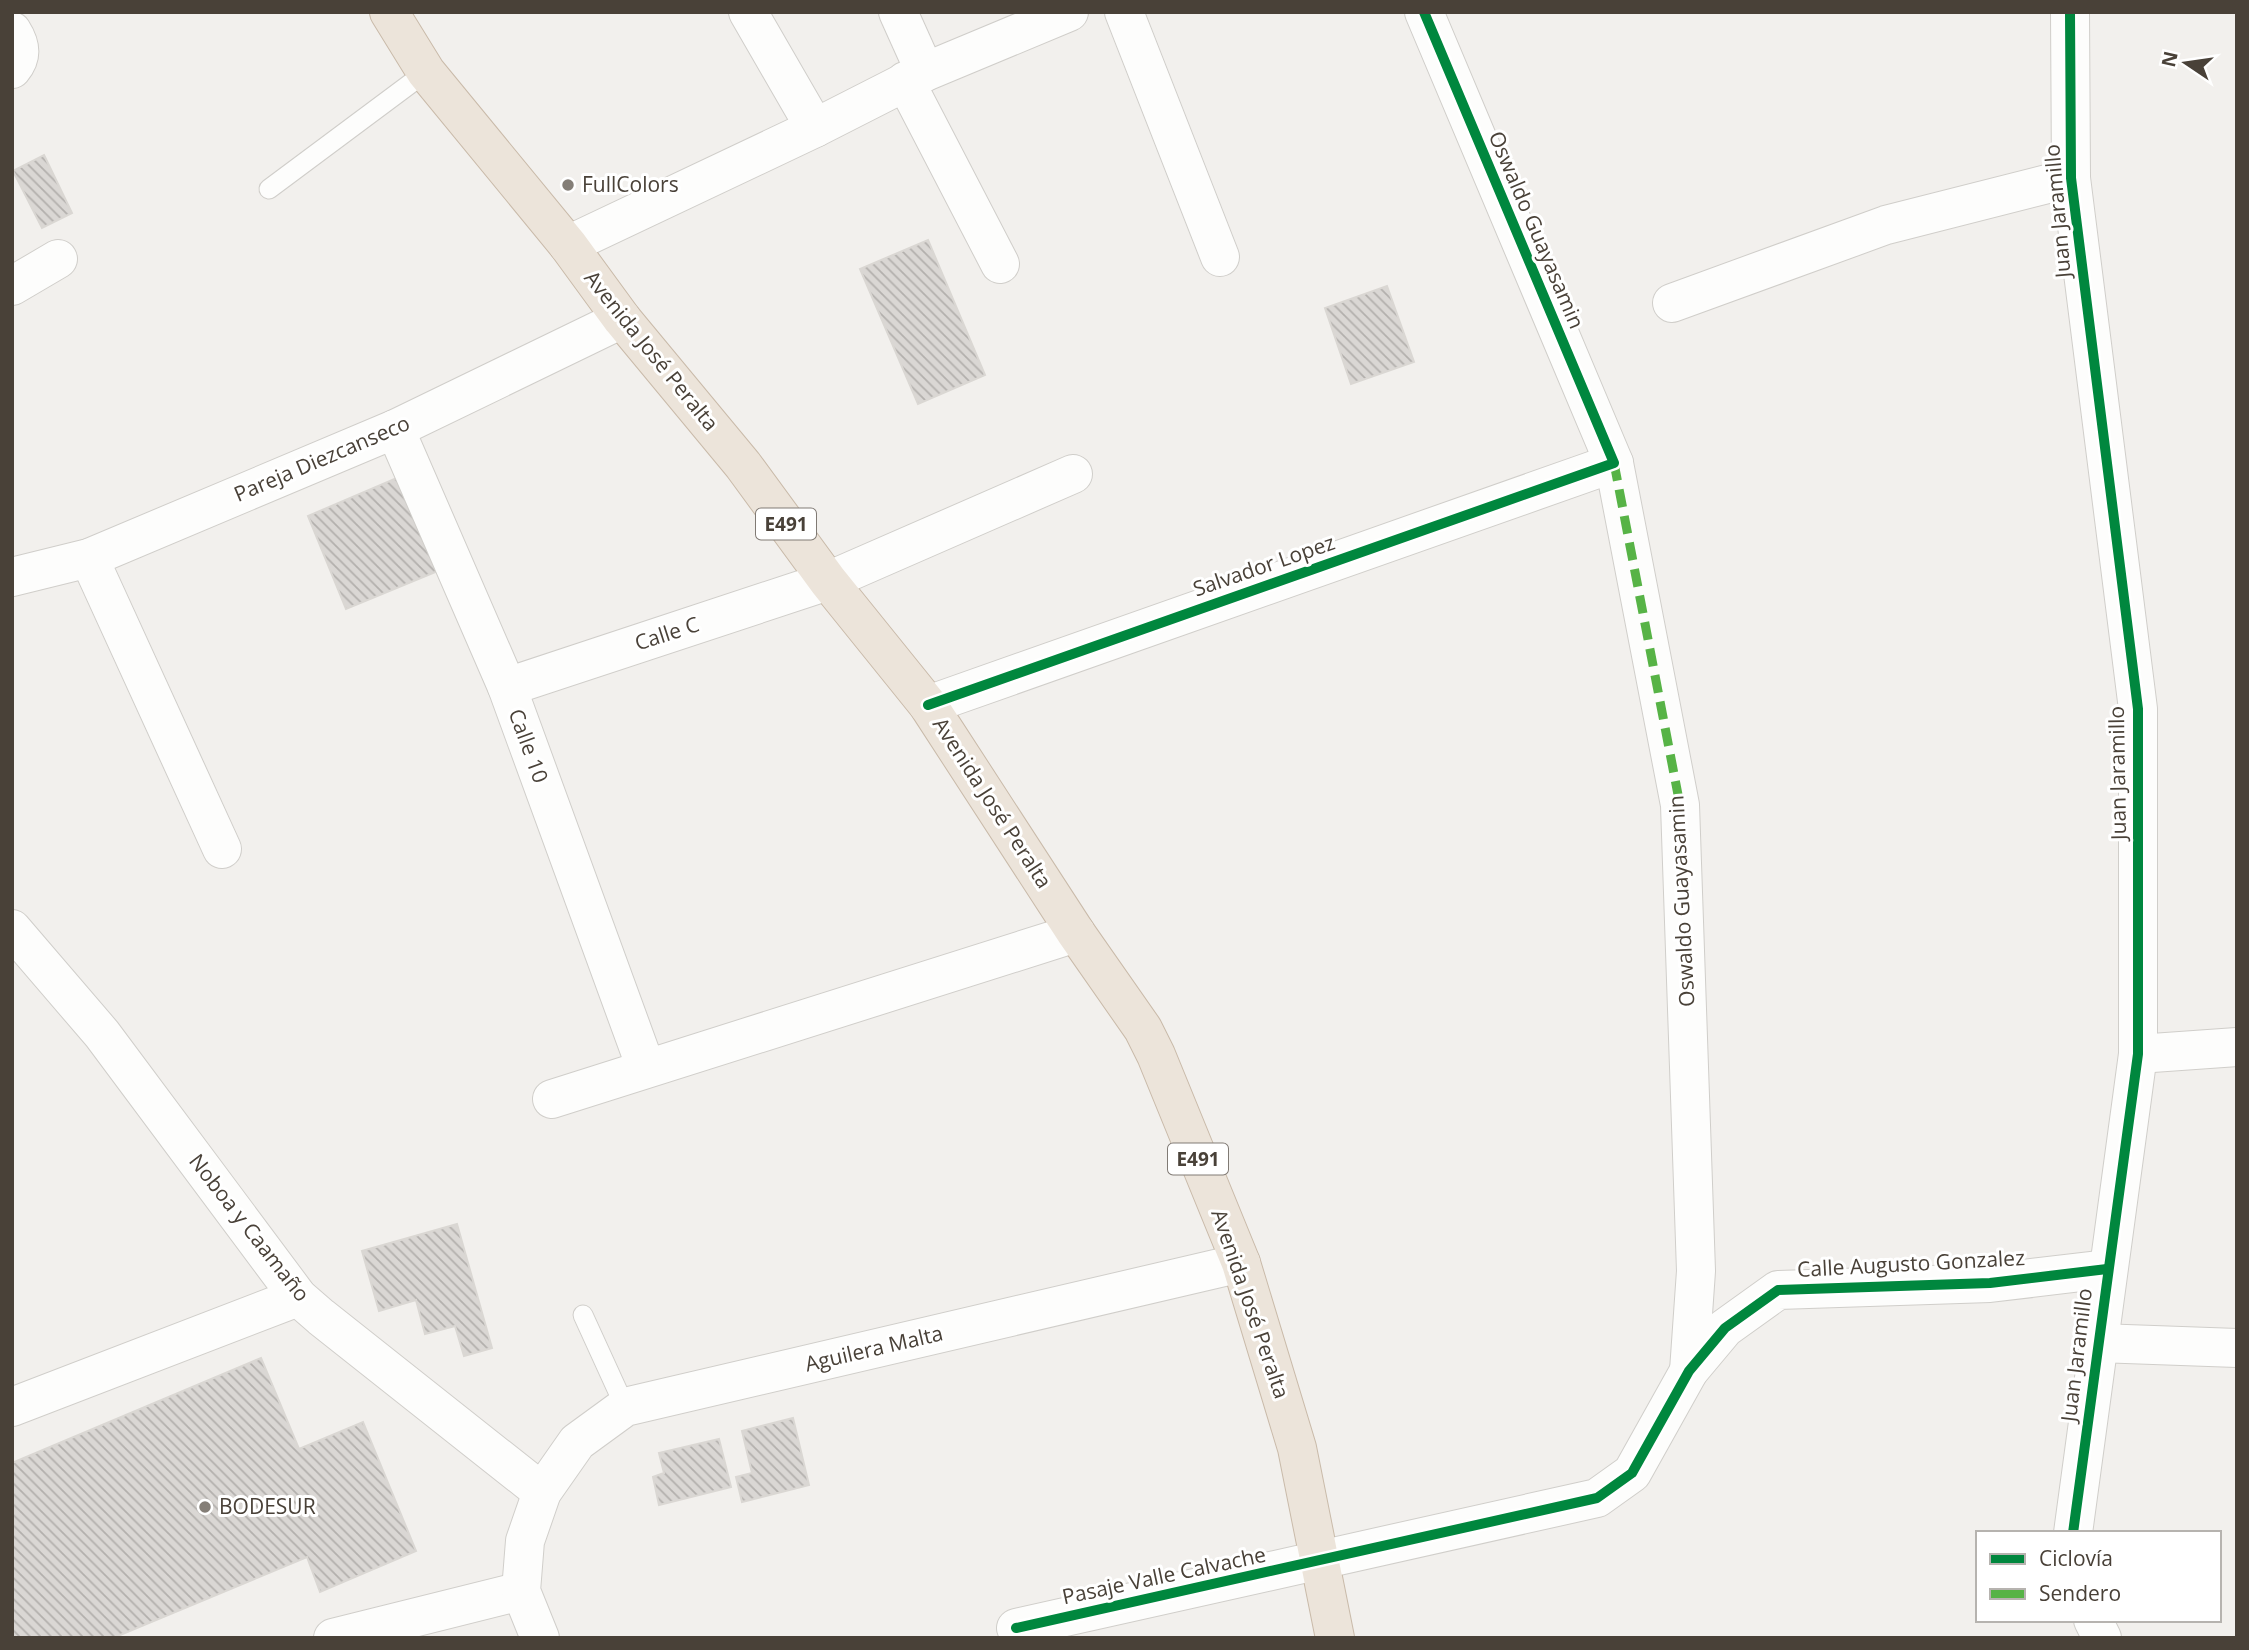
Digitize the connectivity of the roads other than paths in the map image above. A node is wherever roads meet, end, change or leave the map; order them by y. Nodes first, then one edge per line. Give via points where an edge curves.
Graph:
1 (389, 12) edge
2 (748, 12) edge
3 (898, 12) edge
4 (1069, 12) edge
5 (1124, 12) edge
6 (1423, 12) edge
7 (2070, 12) edge
8 (12, 31) edge
9 (12, 69) edge
10 (426, 72) junction
11 (915, 76) junction
12 (815, 128) junction
13 (2071, 178) junction
14 (269, 189) dead end
15 (568, 245) junction
16 (1220, 257) dead end
17 (58, 259) dead end
18 (1000, 264) dead end
19 (12, 286) edge
20 (1672, 303) dead end
21 (622, 319) junction
22 (395, 429) junction
23 (1614, 463) junction
24 (1073, 474) dead end
25 (89, 558) junction
26 (12, 577) edge
27 (828, 581) junction
28 (507, 687) junction
29 (928, 705) junction
30 (222, 849) dead end
31 (12, 929) edge
32 (1076, 933) junction
33 (2237, 1047) edge
34 (2138, 1054) junction
35 (646, 1068) junction
36 (552, 1099) dead end
37 (1241, 1263) junction
38 (2107, 1269) junction
39 (298, 1297) junction
40 (583, 1315) dead end
41 (2098, 1343) junction
42 (2237, 1348) edge
43 (1689, 1371) junction
44 (12, 1407) edge
45 (625, 1407) junction
46 (542, 1492) junction
47 (2073, 1531) edge
48 (1320, 1561) junction
49 (521, 1591) junction
50 (2094, 1622) edge
51 (1016, 1628) dead end
52 (333, 1638) edge
53 (540, 1638) edge
54 (1335, 1638) edge
55 (2102, 1638) edge

1 - 10 highway, Avenida José Peralta / E491
2 - 12 street
3 - 11 street
4 - 11 street
5 - 16 street
6 - 23 street, Oswaldo Guayasamin
7 - 13 street, Juan Jaramillo
8 - 9 street via 20,43 19,60
10 - 14 lane
10 - 15 highway, Avenida José Peralta / E491
11 - 12 street
11 - 18 street
12 - 15 street
13 - 20 street via 1886,225
13 - 34 street, Juan Jaramillo via 2138,709
15 - 21 highway, Avenida José Peralta / E491
17 - 19 street
21 - 22 street, Pareja Diezcanseco
21 - 27 highway, Avenida José Peralta / E491 via 743,465
22 - 25 street, Pareja Diezcanseco
22 - 28 street, Calle 10
23 - 29 street, Salvador Lopez
23 - 43 street, Oswaldo Guayasamin via 1680,805 1696,1271
24 - 27 street, Calle C
25 - 26 street, Pareja Diezcanseco
25 - 30 street
27 - 28 street, Calle C
27 - 29 highway, Avenida José Peralta / E491
28 - 35 street, Calle 10
29 - 32 highway, Avenida José Peralta / E491
31 - 39 street, Noboa y Caamaño via 102,1034
32 - 35 street
32 - 37 highway, Avenida José Peralta / E491 via 1152,1046
33 - 34 street
34 - 38 street, Juan Jaramillo
35 - 36 street
37 - 45 street, Aguilera Malta
37 - 48 highway, Avenida José Peralta / E491 via 1297,1448
38 - 41 street, Juan Jaramillo
38 - 43 street, Calle Augusto Gonzalez via 1990,1283 1778,1290 1725,1328
39 - 44 street
39 - 46 street, Noboa y Caamaño
40 - 45 lane
41 - 42 street
41 - 47 street, Juan Jaramillo
43 - 48 street, Calle Augusto Gonzalez via 1632,1472 1597,1497
45 - 46 street, Aguilera Malta via 577,1442
46 - 49 street via 525,1541
48 - 51 street, Pasaje Valle Calvache
48 - 54 highway, Avenida José Peralta / E491
49 - 52 street
49 - 53 street
50 - 55 street

